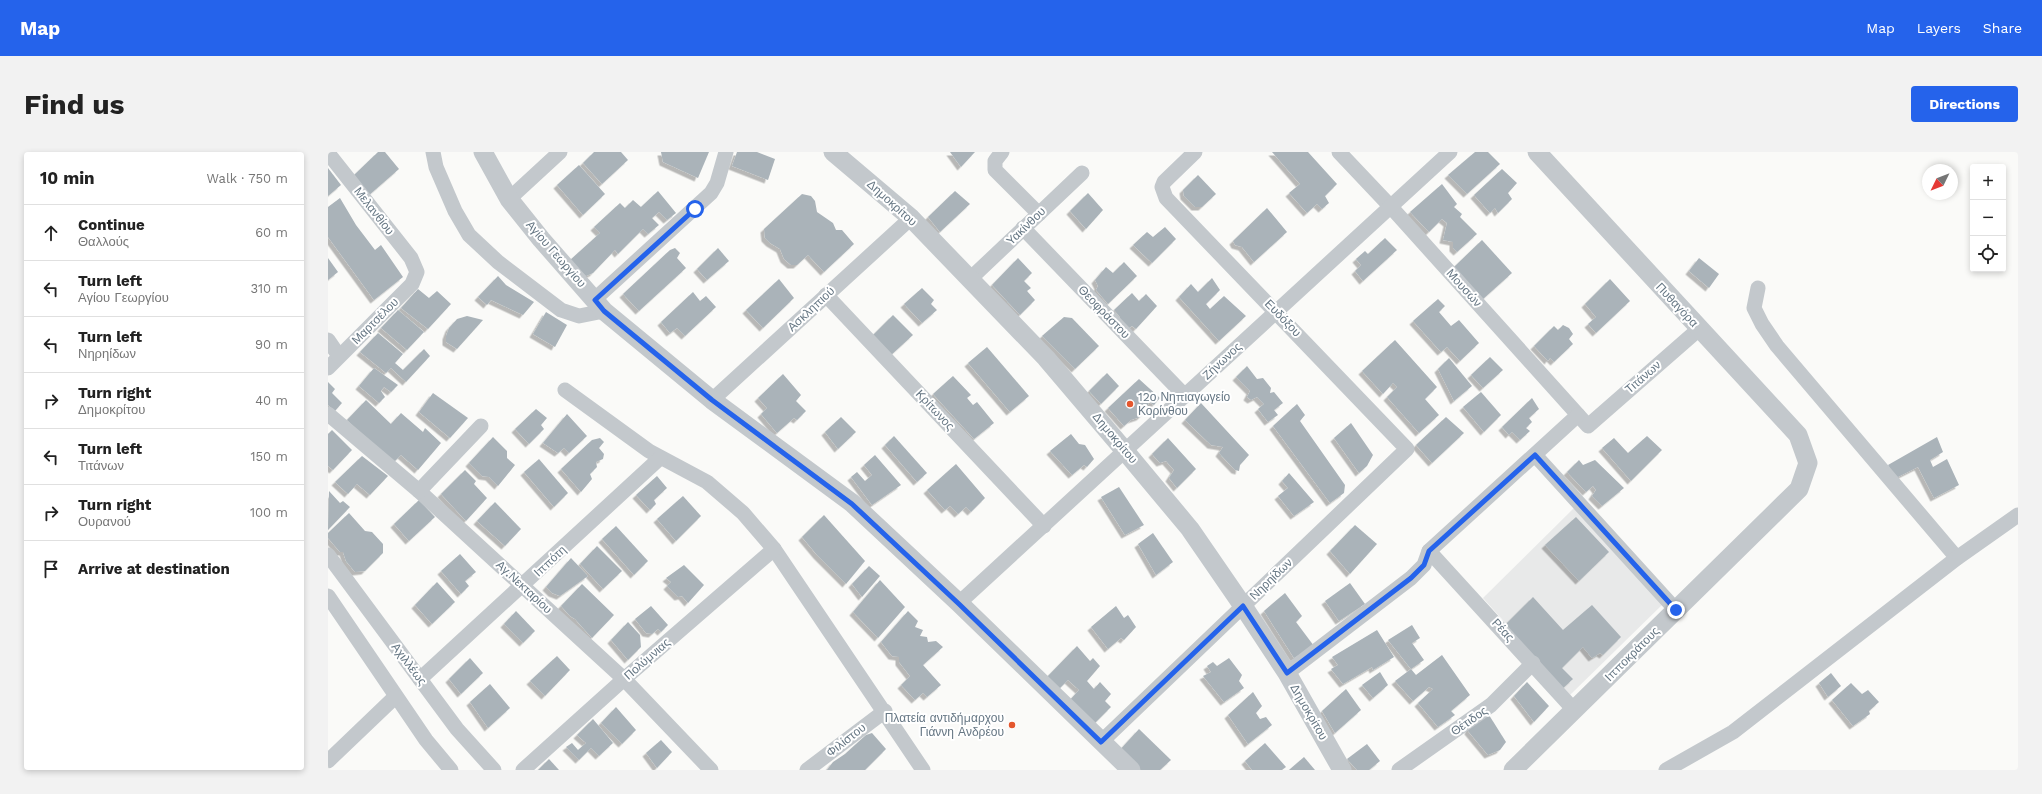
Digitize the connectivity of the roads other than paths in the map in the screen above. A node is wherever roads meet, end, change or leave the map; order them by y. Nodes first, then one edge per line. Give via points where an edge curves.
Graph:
1 (433, 152) edge
2 (483, 152) edge
3 (560, 152) edge
4 (726, 152) edge
5 (833, 152) edge
6 (1002, 152) edge
7 (1195, 152) edge
8 (1339, 152) edge
9 (1450, 152) edge
10 (1537, 152) edge
11 (328, 153) edge
12 (1082, 173) dead end
13 (510, 199) junction
14 (1391, 207) junction
15 (1039, 214) junction
16 (911, 218) junction
17 (1023, 228) junction
18 (417, 272) joint
19 (970, 279) junction
20 (1758, 288) dead end
21 (826, 294) junction
22 (600, 305) junction
23 (1277, 311) junction
24 (1699, 329) junction
25 (328, 340) edge
26 (340, 356) junction
27 (328, 368) edge
28 (565, 390) dead end
29 (1185, 396) junction
30 (712, 400) junction
31 (328, 414) edge
32 (1583, 420) junction
33 (481, 426) dead end
34 (1407, 449) joint
35 (1125, 451) junction
36 (1535, 455) junction
37 (660, 458) junction
38 (1808, 463) joint
39 (419, 490) junction
40 (2018, 515) edge
41 (1044, 526) junction
42 (774, 549) junction
43 (1429, 551) junction
44 (328, 554) edge
45 (1957, 558) junction
46 (522, 586) junction
47 (328, 596) edge
48 (959, 604) junction
49 (1243, 606) junction
50 (1676, 610) junction
51 (1533, 663) junction
52 (1287, 673) junction
53 (420, 679) junction
54 (624, 679) junction
55 (395, 697) junction
56 (1575, 710) junction
57 (885, 711) junction
58 (1101, 742) junction
59 (328, 762) edge
60 (451, 770) edge
61 (494, 770) edge
62 (523, 770) edge
63 (711, 770) edge
64 (808, 770) edge
65 (923, 770) edge
66 (1131, 770) edge
67 (1342, 770) edge
68 (1399, 770) edge
69 (1513, 770) edge
70 (1666, 770) edge

1 - 22 street via 436,167 455,211 469,235 498,262 561,310 579,316
2 - 13 street, Αγίου Γεωργίου
3 - 13 street
4 - 22 street via 717,184 711,193
5 - 16 street, Δημοκρίτου
6 - 15 street via 995,161 995,170
7 - 23 street, Ευδόξου via 1162,187 1166,198
8 - 14 street, Μουσών
9 - 14 street, Ζήνωνος
10 - 24 street, Πυθαγόρα
11 - 18 street, Μελανθίου via 411,258
12 - 15 street, Υακίνθου
13 - 22 street, Αγίου Γεωργίου via 540,239
14 - 23 street, Ζήνωνος
14 - 32 street, Μουσών
15 - 17 street, Υακίνθου
16 - 19 street, Δημοκρίτου
16 - 21 street, Ασκληπιού
17 - 19 street, Υακίνθου
17 - 29 street, Θεοφράστου
18 - 26 street, Μαρτσέλου via 412,284
19 - 35 street, Δημοκρίτου via 1046,358
20 - 45 street via 1754,308 1777,346
21 - 30 street, Ασκληπιού
21 - 41 street, Κρίτωνος
22 - 30 street, Αγίου Γεωργίου
23 - 29 street, Ζήνωνος
23 - 34 street, Ευδόξου
24 - 32 street, Τιτάνων
24 - 38 street, Πυθαγόρα via 1798,435
25 - 26 street
26 - 27 street, Μαρτσέλου
28 - 37 street via 648,452
29 - 35 street, Ζήνωνος
30 - 48 street, Αγίου Γεωργίου via 852,504
31 - 39 street, Αγ.Νεκταρίου
32 - 36 street, Τιτάνων
33 - 39 street
34 - 49 street, Νηρηίδων
35 - 41 street, Ζήνωνος
35 - 49 street, Δημοκρίτου via 1190,529
36 - 43 street, Τιτάνων
36 - 50 street
37 - 42 street via 707,482 743,513
37 - 46 street, Ιππότη
38 - 50 street, Ιπποκράτους via 1799,489
39 - 46 street, Αγ.Νεκταρίου
40 - 45 street
41 - 48 street, Ζήνωνος
42 - 54 street, Πολύμνιας
42 - 57 street
43 - 51 street, Ρέας
43 - 52 street, Τιτάνων via 1424,565 1411,578
44 - 53 street, Αχιλλέως
45 - 70 street via 1733,732
46 - 53 street, Ιππότη
46 - 54 street, Αγ.Νεκταρίου
47 - 55 street
48 - 58 street, Αγίου Γεωργίου
49 - 52 street, Δημοκρίτου
49 - 58 street, Νηρηίδων
50 - 56 street, Ιπποκράτους
51 - 56 street, Ρέας
51 - 68 street, Θέτιδος via 1491,705
52 - 67 street, Δημοκρίτου
53 - 61 street, Αχιλλέως via 457,729
54 - 62 street, Πολύμνιας
54 - 63 street, Αγ.Νεκταρίου
55 - 59 street
55 - 60 street
56 - 69 street, Ιπποκράτους
57 - 64 street, Φιλίστου
57 - 65 street
58 - 66 street, Αγίου Γεωργίου

